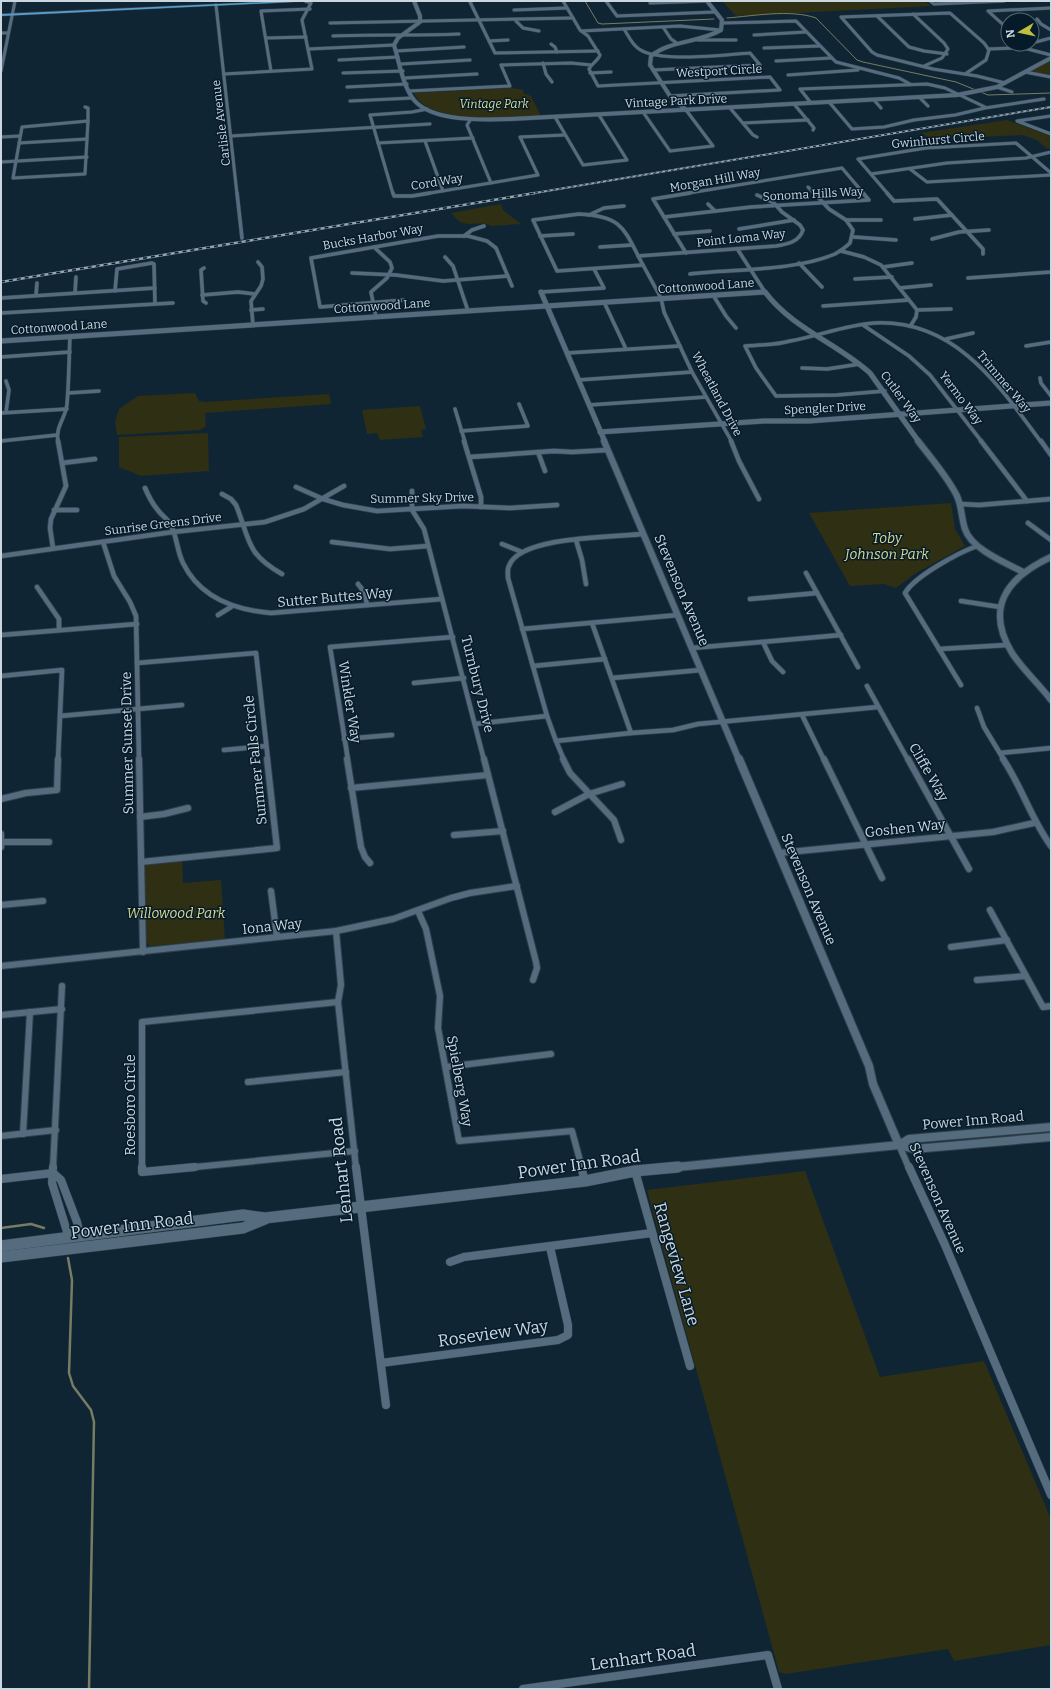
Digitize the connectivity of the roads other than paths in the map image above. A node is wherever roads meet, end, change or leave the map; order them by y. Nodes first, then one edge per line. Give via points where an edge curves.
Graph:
1 (15, 1) edge
2 (264, 1) edge
3 (305, 1) edge
4 (317, 1) edge
5 (414, 1) edge
6 (472, 1) edge
7 (563, 1) edge
8 (606, 1) edge
9 (707, 1) edge
10 (930, 1) edge
11 (1004, 1) edge
12 (311, 2) edge
13 (650, 3) dead end
14 (216, 4) edge
15 (228, 4) junction
16 (567, 8) junction
17 (1051, 8) edge
18 (310, 9) junction
19 (514, 10) dead end
20 (715, 12) junction
21 (12, 13) junction
22 (1, 14) edge
23 (913, 14) junction
24 (876, 16) junction
25 (573, 18) junction
26 (480, 20) junction
27 (516, 20) junction
28 (420, 22) junction
29 (1000, 22) edge
30 (330, 23) dead end
31 (723, 23) junction
32 (1040, 23) edge
33 (662, 27) junction
34 (624, 29) junction
35 (720, 30) junction
36 (1051, 30) edge
37 (539, 31) dead end
38 (581, 31) junction
39 (806, 32) junction
40 (1, 33) edge
41 (8, 33) junction
42 (459, 34) dead end
43 (402, 35) junction
44 (754, 35) dead end
45 (333, 36) dead end
46 (306, 37) junction
47 (266, 38) junction
48 (1051, 38) edge
49 (508, 40) dead end
50 (698, 40) junction
51 (736, 40) dead end
52 (1040, 40) edge
53 (489, 41) junction
54 (551, 44) dead end
55 (678, 44) junction
56 (394, 45) junction
57 (819, 46) junction
58 (464, 47) dead end
59 (764, 48) dead end
60 (1000, 48) edge
61 (309, 49) junction
62 (988, 49) junction
63 (396, 51) junction
64 (598, 51) junction
65 (558, 52) junction
66 (1037, 52) edge
67 (947, 54) junction
68 (653, 55) junction
69 (1051, 56) edge
70 (398, 57) junction
71 (831, 58) junction
72 (339, 60) dead end
73 (470, 60) dead end
74 (776, 61) dead end
75 (543, 63) junction
76 (401, 64) junction
77 (591, 65) junction
78 (924, 66) junction
79 (1, 69) edge
80 (860, 69) junction
81 (653, 70) junction
82 (271, 71) junction
83 (403, 71) junction
84 (611, 72) dead end
85 (1025, 72) junction
86 (343, 73) dead end
87 (590, 73) junction
88 (224, 74) junction
89 (477, 74) dead end
90 (966, 74) junction
91 (788, 75) dead end
92 (1051, 77) edge
93 (405, 78) junction
94 (552, 82) dead end
95 (662, 83) junction
96 (1005, 83) junction
97 (407, 84) junction
98 (910, 84) junction
99 (347, 87) dead end
100 (997, 87) junction
101 (409, 91) junction
102 (1012, 92) dead end
103 (958, 95) junction
104 (670, 96) junction
105 (412, 98) junction
106 (920, 98) junction
107 (1044, 99) dead end
108 (874, 100) junction
109 (350, 101) dead end
110 (829, 102) junction
111 (811, 103) junction
112 (794, 104) junction
113 (928, 106) dead end
114 (85, 107) dead end
115 (730, 108) junction
116 (881, 108) dead end
117 (986, 108) junction
118 (427, 109) junction
119 (686, 110) junction
120 (644, 112) junction
121 (599, 115) junction
122 (1051, 116) edge
123 (555, 117) junction
124 (470, 119) junction
125 (808, 120) junction
126 (88, 121) junction
127 (743, 123) junction
128 (430, 124) dead end
129 (374, 128) junction
130 (813, 130) dead end
131 (565, 134) junction
132 (1051, 134) edge
133 (20, 136) junction
134 (231, 136) junction
135 (1, 137) edge
136 (757, 137) dead end
137 (473, 138) junction
138 (87, 139) junction
139 (425, 141) junction
140 (19, 143) junction
141 (378, 143) junction
142 (1051, 152) edge
143 (87, 157) junction
144 (1034, 157) junction
145 (17, 161) junction
146 (1, 162) edge
147 (842, 168) joint
148 (910, 169) junction
149 (870, 174) junction
150 (1051, 174) edge
151 (491, 183) junction
152 (808, 187) dead end
153 (443, 191) junction
154 (757, 195) dead end
155 (823, 203) junction
156 (708, 204) dead end
157 (776, 205) junction
158 (624, 206) dead end
159 (715, 211) junction
160 (589, 215) junction
161 (952, 215) junction
162 (664, 217) junction
163 (915, 219) dead end
164 (794, 220) junction
165 (846, 220) junction
166 (881, 220) dead end
167 (484, 226) dead end
168 (739, 228) dead end
169 (989, 230) dead end
170 (710, 231) dead end
171 (967, 232) junction
172 (573, 234) dead end
173 (674, 234) junction
174 (464, 236) junction
175 (540, 236) junction
176 (854, 237) junction
177 (242, 238) dead end
178 (932, 239) dead end
179 (896, 240) dead end
180 (632, 245) junction
181 (374, 247) junction
182 (600, 247) dead end
183 (738, 250) junction
184 (841, 251) junction
185 (686, 253) junction
186 (983, 254) dead end
187 (638, 256) junction
188 (445, 257) dead end
189 (258, 262) dead end
190 (799, 263) junction
191 (912, 263) dead end
192 (643, 266) junction
193 (883, 267) junction
194 (204, 268) dead end
195 (750, 268) junction
196 (594, 269) junction
197 (1051, 272) edge
198 (352, 273) dead end
199 (690, 274) dead end
200 (390, 275) junction
201 (508, 276) junction
202 (76, 278) dead end
203 (892, 278) junction
204 (968, 278) dead end
205 (855, 279) dead end
206 (458, 281) junction
207 (37, 283) dead end
208 (931, 285) dead end
209 (512, 286) dead end
210 (155, 288) junction
211 (822, 288) dead end
212 (900, 288) junction
213 (115, 290) junction
214 (541, 292) joint
215 (765, 292) junction
216 (75, 293) junction
217 (255, 294) junction
218 (36, 295) junction
219 (202, 295) junction
220 (713, 295) junction
221 (1, 298) edge
222 (662, 298) junction
223 (404, 300) dead end
224 (909, 300) junction
225 (604, 302) junction
226 (173, 303) dead end
227 (206, 303) dead end
228 (155, 304) junction
229 (373, 304) junction
230 (546, 306) junction
231 (823, 306) dead end
232 (263, 309) dead end
233 (952, 309) dead end
234 (251, 310) junction
235 (917, 310) junction
236 (468, 311) junction
237 (1, 313) edge
238 (376, 317) junction
239 (253, 324) junction
240 (863, 325) junction
241 (911, 325) junction
242 (736, 328) dead end
243 (973, 334) dead end
244 (816, 335) junction
245 (70, 336) junction
246 (946, 339) junction
247 (1, 341) edge
248 (1051, 342) edge
249 (680, 346) junction
250 (1026, 346) dead end
251 (626, 349) junction
252 (70, 352) junction
253 (566, 353) junction
254 (1, 357) edge
255 (860, 364) junction
256 (802, 368) dead end
257 (692, 372) junction
258 (1040, 378) dead end
259 (578, 380) junction
260 (6, 381) dead end
261 (99, 391) dead end
262 (885, 391) junction
263 (68, 393) junction
264 (1051, 396) edge
265 (706, 397) junction
266 (1051, 403) edge
267 (519, 404) dead end
268 (589, 405) junction
269 (1013, 406) junction
270 (67, 409) junction
271 (455, 409) dead end
272 (958, 411) junction
273 (6, 412) junction
274 (1, 413) edge
275 (901, 415) junction
276 (722, 424) junction
277 (461, 430) junction
278 (600, 432) junction
279 (57, 435) junction
280 (1, 441) edge
281 (608, 450) junction
282 (538, 452) junction
283 (1051, 455) edge
284 (470, 458) junction
285 (96, 459) dead end
286 (62, 463) junction
287 (545, 471) dead end
288 (296, 486) dead end
289 (344, 486) dead end
290 (145, 488) dead end
291 (412, 491) dead end
292 (222, 494) dead end
293 (323, 499) junction
294 (759, 499) dead end
295 (1051, 499) edge
296 (1027, 501) junction
297 (961, 504) junction
298 (557, 505) dead end
299 (481, 507) junction
300 (54, 510) junction
301 (77, 510) dead end
302 (412, 510) junction
303 (1028, 523) dead end
304 (243, 525) junction
305 (173, 532) junction
306 (643, 534) junction
307 (576, 540) junction
308 (1051, 540) edge
309 (103, 542) junction
310 (332, 542) dead end
311 (502, 544) dead end
312 (428, 546) junction
313 (977, 546) junction
314 (53, 548) junction
315 (522, 552) junction
316 (1, 556) edge
317 (1051, 557) edge
318 (1023, 572) junction
319 (806, 573) dead end
320 (282, 574) dead end
321 (358, 584) dead end
322 (586, 584) dead end
323 (37, 587) dead end
324 (817, 593) junction
325 (442, 599) junction
326 (750, 599) dead end
327 (961, 601) dead end
328 (231, 606) junction
329 (367, 606) junction
330 (1000, 607) junction
331 (218, 615) dead end
332 (678, 615) junction
333 (592, 623) junction
334 (137, 624) junction
335 (522, 629) junction
336 (59, 630) junction
337 (1, 635) edge
338 (841, 635) junction
339 (453, 637) junction
340 (762, 642) junction
341 (1007, 645) junction
342 (692, 648) junction
343 (939, 649) junction
344 (605, 659) junction
345 (138, 663) junction
346 (533, 666) junction
347 (858, 667) dead end
348 (701, 670) junction
349 (783, 672) dead end
350 (1, 676) edge
351 (464, 678) junction
352 (612, 678) junction
353 (414, 683) dead end
354 (961, 685) dead end
355 (867, 686) dead end
356 (1051, 700) edge
357 (182, 705) dead end
358 (878, 707) junction
359 (977, 708) dead end
360 (138, 709) junction
361 (802, 714) junction
362 (60, 716) junction
363 (547, 716) junction
364 (723, 722) junction
365 (476, 724) junction
366 (631, 733) junction
367 (392, 735) dead end
368 (344, 739) junction
369 (556, 741) junction
370 (266, 746) junction
371 (1051, 748) edge
372 (224, 750) dead end
373 (1000, 753) junction
374 (488, 775) junction
375 (622, 784) dead end
376 (352, 788) junction
377 (589, 794) junction
378 (1, 799) edge
379 (188, 808) dead end
380 (555, 812) dead end
381 (140, 817) junction
382 (1034, 823) junction
383 (503, 831) junction
384 (1, 834) edge
385 (454, 834) dead end
386 (951, 835) junction
387 (621, 840) dead end
388 (1, 842) edge
389 (49, 842) dead end
390 (865, 844) junction
391 (1051, 846) edge
392 (1, 847) edge
393 (779, 853) junction
394 (141, 862) junction
395 (370, 863) dead end
396 (969, 869) dead end
397 (882, 878) dead end
398 (517, 886) junction
399 (271, 891) dead end
400 (43, 901) dead end
401 (1, 905) edge
402 (418, 910) junction
403 (990, 910) dead end
404 (336, 931) junction
405 (277, 937) junction
406 (1007, 940) junction
407 (951, 947) dead end
408 (143, 952) junction
409 (1, 966) edge
410 (1026, 976) junction
411 (533, 980) dead end
412 (977, 980) dead end
413 (62, 986) dead end
414 (338, 1002) junction
415 (1051, 1006) edge
416 (62, 1008) junction
417 (30, 1012) junction
418 (1, 1016) edge
419 (551, 1054) dead end
420 (446, 1067) junction
421 (346, 1072) junction
422 (248, 1082) dead end
423 (1051, 1127) edge
424 (56, 1130) junction
425 (23, 1134) junction
426 (1, 1136) edge
427 (1051, 1137) edge
428 (899, 1145) junction
429 (355, 1151) junction
430 (635, 1171) junction
431 (53, 1173) junction
432 (1, 1179) edge
433 (585, 1181) junction
434 (360, 1208) junction
435 (265, 1218) junction
436 (652, 1233) junction
437 (80, 1236) junction
438 (68, 1238) junction
439 (1, 1246) edge
440 (550, 1247) junction
441 (1, 1257) edge
442 (450, 1262) dead end
443 (381, 1363) junction
444 (690, 1366) dead end
445 (386, 1405) dead end
446 (1051, 1495) edge
447 (523, 1689) edge
448 (778, 1689) edge

1 - 21 street
2 - 15 main road
3 - 12 main road
3 - 15 main road
4 - 12 main road
5 - 28 street
6 - 26 street via 470,2
7 - 16 street
8 - 20 street via 617,16
9 - 13 street
9 - 20 street
10 - 11 street via 934,4
12 - 18 street
14 - 15 main road
14 - 21 main road
14 - 88 street, Carlisle Avenue
16 - 19 street
16 - 25 street
17 - 29 street via 988,11
18 - 46 street via 302,20
18 - 47 street via 262,10
20 - 31 street
21 - 22 main road
21 - 41 street
23 - 24 street
23 - 62 street via 950,13
23 - 67 street via 945,44
24 - 67 street via 909,47
24 - 78 street via 841,17 875,54
25 - 27 street
25 - 38 street
26 - 27 street
26 - 28 street
26 - 53 street
27 - 37 street via 523,28
28 - 30 street
28 - 43 street
31 - 35 street
31 - 39 street via 796,21
32 - 36 street
33 - 34 street
33 - 35 street via 684,26
33 - 55 street
34 - 38 street
34 - 68 street via 638,49
35 - 50 street
38 - 64 street via 588,36
39 - 44 street
39 - 57 street
40 - 41 street
41 - 79 street
42 - 43 street
43 - 45 street
43 - 56 street via 395,40
46 - 47 street
46 - 61 street
47 - 82 street
48 - 52 street
49 - 53 street
50 - 51 street
50 - 55 street
53 - 65 street via 494,53
54 - 65 street
55 - 68 street via 661,49
56 - 61 street
56 - 63 street
57 - 59 street
57 - 71 street
58 - 63 street
60 - 62 street
61 - 82 street via 312,69
62 - 90 street via 986,60
63 - 70 street
64 - 65 street
64 - 77 street via 600,58
66 - 69 street
67 - 78 street
68 - 81 street via 649,62
68 - 81 street via 750,53 760,65
69 - 85 street, Vintage Park Drive
70 - 72 street
70 - 76 street
71 - 74 street
71 - 80 street via 841,64
73 - 76 street
75 - 77 street
75 - 94 street via 543,68
75 - 101 street via 500,65 510,86
76 - 83 street
77 - 87 street
78 - 90 street
80 - 91 street
80 - 98 street via 899,78
81 - 95 street
82 - 88 street
83 - 86 street
83 - 93 street
84 - 87 street
85 - 92 street
85 - 96 street, Vintage Park Drive
87 - 95 street via 598,86
88 - 134 street, Carlisle Avenue
89 - 93 street
90 - 96 street
93 - 97 street
95 - 104 street
95 - 104 street, Westport Circle via 770,77 780,90
96 - 100 street, Vintage Park Drive
97 - 99 street
97 - 101 street
98 - 103 street via 939,86
98 - 111 street via 800,89
100 - 102 street
100 - 103 street, Vintage Park Drive
101 - 105 street
103 - 106 street, Vintage Park Drive
103 - 117 street
104 - 119 street
105 - 109 street
105 - 118 street, Vintage Park Drive
106 - 108 street, Vintage Park Drive
106 - 113 street
107 - 117 street
108 - 110 street, Vintage Park Drive
108 - 116 street
110 - 111 street, Vintage Park Drive
110 - 117 street via 852,128 888,126
111 - 112 street, Vintage Park Drive
112 - 115 street, Vintage Park Drive
112 - 125 street
114 - 126 street via 88,108
115 - 119 street, Vintage Park Drive
115 - 127 street
118 - 124 street, Vintage Park Drive
118 - 129 street, Cord Way via 370,115
119 - 120 street, Vintage Park Drive
119 - 120 street via 713,146 670,151
120 - 121 street, Vintage Park Drive
121 - 123 street, Vintage Park Drive
121 - 131 street via 627,160 583,166
122 - 132 street via 1017,121
123 - 124 street, Vintage Park Drive
123 - 131 street
124 - 137 street via 467,126
125 - 127 street
125 - 130 street
126 - 133 street via 24,125
126 - 138 street
127 - 136 street
128 - 129 street
129 - 134 street
129 - 141 street, Cord Way
131 - 151 street, Cord Way via 520,137 538,175
133 - 135 street
133 - 140 street
134 - 177 street, Carlisle Avenue
137 - 139 street
137 - 151 street
138 - 140 street
138 - 143 street
139 - 141 street
139 - 153 street
140 - 145 street
141 - 153 street, Cord Way via 394,196
142 - 144 street
143 - 145 street
143 - 145 street via 85,174 19,179 13,178
144 - 148 street via 946,163
144 - 149 street, Gwinhurst Circle via 1016,143 926,148 858,159
144 - 150 street
145 - 146 street
147 - 155 street, Sonoma Hills Way via 869,200
147 - 162 street, Morgan Hill Way via 653,199
148 - 149 street
148 - 150 street via 927,182
149 - 161 street via 894,201 937,199
151 - 153 street, Cord Way
152 - 155 street
154 - 157 street, Point Loma Way
155 - 157 street, Sonoma Hills Way
155 - 165 street
156 - 159 street
157 - 159 street, Sonoma Hills Way
157 - 164 street, Point Loma Way
158 - 160 street via 604,208
159 - 162 street, Sonoma Hills Way
160 - 175 street via 565,215 533,220
160 - 180 street, Wheatland Drive via 618,224
161 - 163 street
161 - 171 street
162 - 173 street, Morgan Hill Way
164 - 168 street
164 - 183 street, Point Loma Way via 803,230 801,236 795,240 777,246
165 - 166 street
165 - 176 street via 852,228
167 - 174 street
169 - 171 street
170 - 173 street
171 - 178 street
171 - 186 street via 983,249
172 - 175 street
173 - 185 street, Morgan Hill Way
174 - 181 street, Bucks Harbor Way via 438,236
174 - 201 street, Bucks Harbor Way via 484,240 494,246
175 - 196 street via 557,271
176 - 179 street
176 - 184 street
180 - 182 street
180 - 187 street, Wheatland Drive
181 - 200 street via 391,264
181 - 229 street, Bucks Harbor Way via 311,258 320,307
183 - 185 street, Point Loma Way
183 - 195 street, Cutler Way
184 - 190 street
184 - 193 street via 868,258
185 - 187 street, Point Loma Way
187 - 192 street, Wheatland Drive
188 - 206 street via 452,264
189 - 217 street via 262,266 264,282
190 - 195 street
190 - 211 street via 810,272
191 - 193 street
192 - 196 street
192 - 222 street, Wheatland Drive
193 - 203 street
194 - 219 street via 201,270
195 - 199 street
195 - 215 street, Cutler Way
196 - 214 street via 604,288
197 - 204 street
198 - 200 street
200 - 206 street
200 - 229 street via 372,290
201 - 206 street
201 - 209 street, Bucks Harbor Way
202 - 216 street
203 - 205 street
203 - 212 street
206 - 236 street
207 - 218 street
208 - 212 street
210 - 213 street
210 - 213 street via 154,264 148,263 116,270
210 - 228 street
212 - 224 street
213 - 216 street
214 - 230 street, Stevenson Avenue
215 - 220 street, Cottonwood Lane
215 - 244 street, Cutler Way via 784,313
216 - 218 street
217 - 219 street via 238,292
217 - 234 street via 251,301
218 - 221 street
219 - 227 street
220 - 222 street, Cottonwood Lane
220 - 242 street
222 - 225 street, Cottonwood Lane
222 - 249 street, Wheatland Drive via 664,312
223 - 229 street
224 - 231 street
224 - 235 street
225 - 230 street, Cottonwood Lane
225 - 251 street
226 - 228 street
228 - 237 street
229 - 238 street
230 - 236 street, Cottonwood Lane
230 - 253 street, Stevenson Avenue
232 - 234 street
233 - 235 street
234 - 239 street
235 - 241 street
236 - 238 street, Cottonwood Lane
238 - 239 street, Cottonwood Lane
239 - 245 street, Cottonwood Lane
240 - 241 street, Trimmer Way via 887,322
240 - 244 street, Trimmer Way
240 - 272 street, Yermo Way via 921,365
241 - 246 street, Trimmer Way
243 - 246 street
244 - 255 street, Cutler Way
244 - 262 street, Trimmer Way via 779,343 746,346 756,368 776,396
245 - 247 street, Cottonwood Lane
245 - 252 street
246 - 269 street, Trimmer Way via 975,361
248 - 250 street
249 - 251 street
249 - 257 street, Wheatland Drive
251 - 253 street
252 - 254 street
252 - 263 street
253 - 259 street, Stevenson Avenue
255 - 256 street via 827,369
255 - 262 street, Cutler Way
257 - 259 street
257 - 265 street, Wheatland Drive
258 - 264 street
259 - 268 street, Stevenson Avenue
260 - 273 street via 9,390
261 - 263 street
262 - 275 street, Cutler Way
263 - 270 street
265 - 268 street
265 - 276 street, Wheatland Drive
266 - 269 street, Spengler Drive
267 - 277 street via 528,426
268 - 278 street, Stevenson Avenue
269 - 272 street, Spengler Drive
269 - 283 street, Trimmer Way
270 - 273 street
270 - 279 street
271 - 277 street
272 - 275 street, Spengler Drive
272 - 296 street, Yermo Way
273 - 274 street
275 - 276 street, Spengler Drive
275 - 297 street, Cutler Way
276 - 278 street, Spengler Drive
276 - 294 street, Wheatland Drive
277 - 284 street
278 - 281 street, Stevenson Avenue
279 - 280 street
279 - 286 street
281 - 282 street
281 - 306 street, Stevenson Avenue
282 - 284 street
282 - 287 street
284 - 299 street via 481,497
285 - 286 street
286 - 300 street via 66,486
288 - 293 street, Summer Sky Drive
289 - 293 street, Sunrise Greens Drive
290 - 305 street, Sutter Buttes Way
291 - 302 street
292 - 304 street via 236,505
293 - 302 street, Summer Sky Drive via 365,510
293 - 304 street, Sunrise Greens Drive via 286,516
295 - 296 street
296 - 297 street
297 - 313 street, Cutler Way via 965,530
298 - 299 street, Summer Sky Drive
299 - 302 street, Summer Sky Drive
300 - 301 street
300 - 314 street via 50,530
302 - 312 street, Turnbury Drive via 424,529
303 - 308 street
304 - 305 street, Sunrise Greens Drive
304 - 320 street via 257,557
305 - 309 street, Sunrise Greens Drive
305 - 328 street, Sutter Buttes Way via 183,563 191,576 212,597
306 - 307 street
306 - 332 street, Stevenson Avenue
307 - 315 street via 543,544
307 - 322 street
309 - 314 street, Sunrise Greens Drive
309 - 334 street, Summer Sunset Drive via 112,573 135,609
310 - 312 street via 390,549
311 - 315 street
312 - 325 street, Turnbury Drive
313 - 318 street, Cutler Way
313 - 343 street via 922,575 905,592
314 - 316 street, Sunrise Greens Drive
315 - 335 street via 509,565 507,575
317 - 318 street
318 - 330 street via 1010,586
319 - 324 street
321 - 329 street via 365,593
323 - 336 street via 57,615
324 - 326 street
324 - 338 street
325 - 329 street, Sutter Buttes Way
325 - 339 street, Turnbury Drive
327 - 330 street
328 - 329 street, Sutter Buttes Way via 271,613
328 - 331 street
330 - 341 street via 999,624
332 - 333 street
332 - 342 street, Stevenson Avenue
333 - 335 street
333 - 344 street
334 - 336 street
334 - 345 street, Summer Sunset Drive
335 - 346 street
336 - 337 street
338 - 340 street
338 - 347 street
339 - 351 street, Turnbury Drive
339 - 368 street, Winkler Way via 330,647
340 - 342 street
340 - 349 street via 772,661
341 - 343 street
341 - 356 street
342 - 348 street, Stevenson Avenue
343 - 354 street
344 - 346 street
344 - 352 street
345 - 360 street, Summer Sunset Drive
345 - 370 street, Summer Falls Circle via 256,653
346 - 363 street
348 - 352 street
348 - 364 street, Stevenson Avenue
350 - 362 street via 62,670
351 - 353 street
351 - 365 street, Turnbury Drive
352 - 366 street
355 - 358 street, Cliffe Way
357 - 360 street
358 - 361 street
358 - 386 street, Cliffe Way
359 - 373 street
360 - 362 street
360 - 381 street, Summer Sunset Drive
361 - 364 street
361 - 390 street
362 - 378 street via 57,790
363 - 365 street
363 - 369 street
364 - 366 street
364 - 393 street, Stevenson Avenue
365 - 374 street, Turnbury Drive
366 - 369 street
367 - 368 street
368 - 376 street, Winkler Way
369 - 377 street via 570,773
370 - 372 street
370 - 394 street, Summer Falls Circle via 277,848
371 - 373 street
373 - 382 street via 1016,780
374 - 376 street
374 - 383 street, Turnbury Drive
375 - 377 street
376 - 395 street, Winkler Way via 361,847
377 - 380 street
377 - 387 street via 614,820
379 - 381 street via 168,814
381 - 394 street, Summer Sunset Drive
382 - 386 street, Goshen Way via 993,832
382 - 391 street
383 - 385 street
383 - 398 street, Turnbury Drive
384 - 388 street
386 - 390 street, Goshen Way
386 - 396 street, Cliffe Way
388 - 389 street
388 - 392 street
390 - 393 street, Goshen Way
390 - 397 street
393 - 428 street, Stevenson Avenue
394 - 408 street, Summer Sunset Drive
398 - 402 street, Iona Way via 470,893
398 - 411 street, Turnbury Drive via 536,962
399 - 405 street
400 - 401 street
402 - 404 street, Iona Way via 379,923
402 - 420 street, Spielberg Way via 426,929 440,996 438,1028
403 - 406 street
404 - 405 street, Iona Way
404 - 414 street, Lenhart Road via 341,979
405 - 408 street, Iona Way
406 - 407 street
406 - 410 street
408 - 409 street, Iona Way
410 - 412 street
410 - 415 street via 1043,1007
413 - 416 street
414 - 421 street, Lenhart Road
414 - 429 street, Roesboro Circle via 142,1022 142,1172
416 - 417 street
416 - 424 street
417 - 418 street
417 - 425 street
419 - 420 street
420 - 433 street, Spielberg Way via 459,1141 572,1131
421 - 422 street
421 - 429 street, Lenhart Road
423 - 428 street, Power Inn Road via 909,1139
424 - 425 street
424 - 431 street
425 - 426 street
427 - 428 street, Power Inn Road via 914,1149
428 - 430 street, Power Inn Road
428 - 446 street, Stevenson Avenue via 945,1245
429 - 434 street, Lenhart Road
430 - 433 street, Power Inn Road
430 - 436 street, Rangeview Lane
431 - 432 street
431 - 437 street via 61,1180
431 - 438 street via 52,1183
433 - 434 street, Power Inn Road
434 - 435 street, Power Inn Road
434 - 443 street, Lenhart Road
435 - 437 street, Power Inn Road via 243,1215
435 - 441 street, Power Inn Road via 243,1228
436 - 440 street
436 - 444 street, Rangeview Lane
437 - 438 street, Power Inn Road
438 - 439 street, Power Inn Road
440 - 442 street via 464,1256
440 - 443 street, Roseview Way via 568,1325 568,1335 558,1340
443 - 445 street, Lenhart Road
447 - 448 street, Lenhart Road via 768,1655

